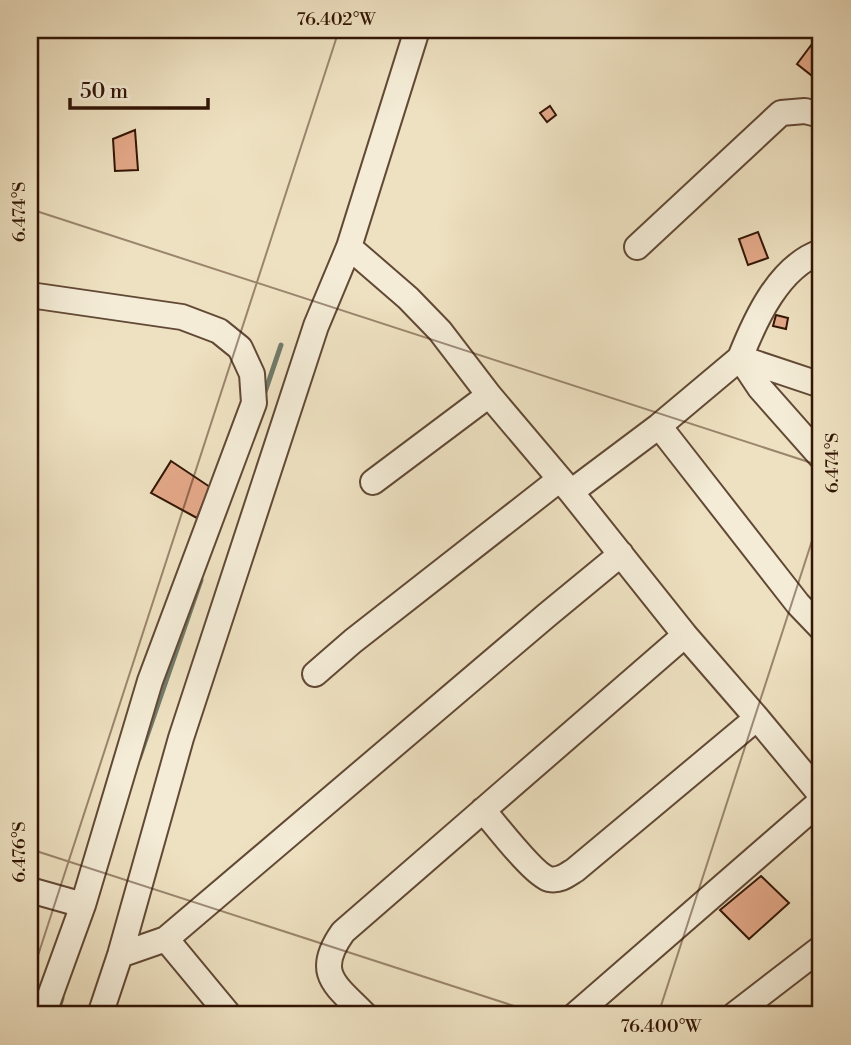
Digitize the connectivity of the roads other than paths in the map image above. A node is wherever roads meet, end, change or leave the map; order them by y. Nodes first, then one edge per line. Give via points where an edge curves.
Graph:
1 (417, 30) edge
2 (821, 115) edge
3 (349, 247) junction
4 (637, 247) dead end
5 (821, 252) edge
6 (30, 295) edge
7 (740, 358) junction
8 (821, 385) edge
9 (489, 395) junction
10 (659, 426) junction
11 (821, 456) edge
12 (373, 482) dead end
13 (566, 485) junction
14 (621, 554) junction
15 (821, 628) edge
16 (685, 635) junction
17 (315, 674) dead end
18 (757, 718) junction
19 (821, 795) edge
20 (821, 801) edge
21 (483, 810) junction
22 (30, 890) edge
23 (83, 905) junction
24 (166, 939) junction
25 (821, 948) edge
26 (120, 955) junction
27 (43, 1015) edge
28 (100, 1015) edge
29 (229, 1015) edge
30 (365, 1015) edge
31 (575, 1015) edge
32 (734, 1015) edge

1 - 3 street
2 - 4 street via 805,110 781,113
3 - 9 street via 440,331
3 - 26 street via 316,326 181,738
5 - 7 street via 797,265 770,296
6 - 23 street via 182,317 219,331 240,348 252,374 254,402 150,681
7 - 8 street
7 - 10 street
7 - 11 street via 760,388
9 - 12 street
9 - 13 street
10 - 13 street
10 - 15 street
13 - 14 street
13 - 17 street via 362,634
14 - 16 street
14 - 24 street
16 - 18 street
16 - 21 street
18 - 19 street
18 - 21 street via 562,879 548,879 536,870
20 - 31 street
21 - 30 street via 344,932 333,947 329,974
22 - 23 street
23 - 27 street
24 - 26 street
24 - 29 street
25 - 32 street
26 - 28 street

